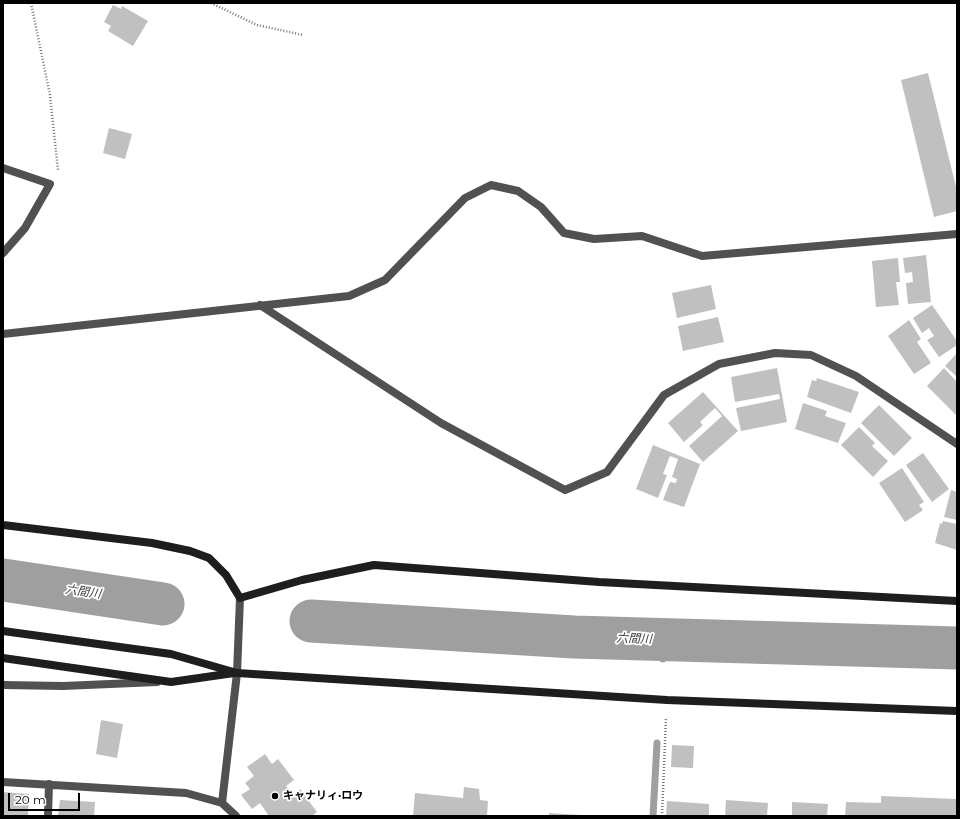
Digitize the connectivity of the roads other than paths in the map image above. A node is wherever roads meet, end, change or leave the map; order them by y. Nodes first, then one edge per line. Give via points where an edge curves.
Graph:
1 (3, 168) edge
2 (957, 234) edge
3 (3, 253) edge
4 (260, 306) junction
5 (3, 334) edge
6 (957, 444) edge
7 (3, 525) edge
8 (240, 598) junction
9 (957, 601) edge
10 (3, 631) edge
11 (3, 658) edge
12 (237, 673) junction
13 (171, 682) junction
14 (3, 685) edge
15 (957, 711) edge
16 (3, 782) edge
17 (50, 784) junction
18 (222, 803) junction
19 (48, 816) edge
20 (236, 816) edge

1 - 3 street via 50,184 25,228
2 - 4 street via 702,256 642,236 594,239 564,233 541,208 518,191 490,185 465,198 385,280 348,296
4 - 5 street
4 - 6 street via 441,424 564,490 607,472 664,395 719,364 775,353 811,356 856,376
7 - 8 street via 152,543 190,551 209,558 226,575
8 - 9 street via 302,580 374,565 599,582
8 - 12 street
10 - 12 street via 171,654
11 - 13 street
12 - 13 street
12 - 15 street via 667,700
12 - 18 street
13 - 14 street via 63,686
16 - 17 street
17 - 18 street via 186,793
17 - 19 street
18 - 20 street

